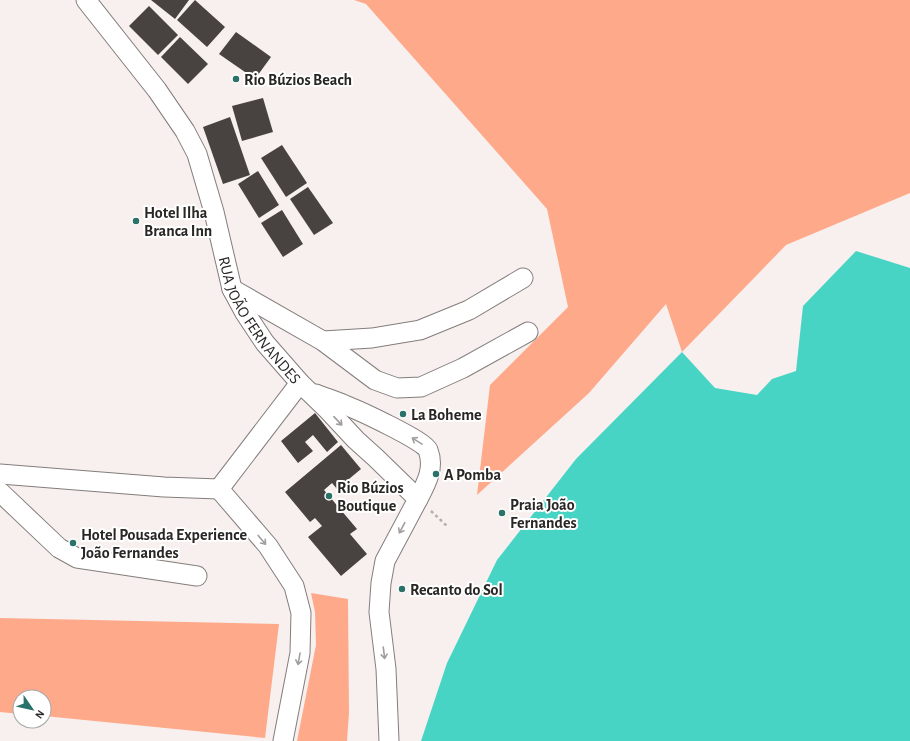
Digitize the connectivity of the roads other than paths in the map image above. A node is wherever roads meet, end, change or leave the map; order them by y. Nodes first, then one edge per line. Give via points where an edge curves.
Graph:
1 (86, 0) edge
2 (523, 278) dead end
3 (232, 289) junction
4 (528, 332) dead end
5 (323, 341) junction
6 (306, 388) junction
7 (371, 416) junction
8 (356, 440) junction
9 (0, 474) edge
10 (219, 489) junction
11 (0, 492) edge
12 (418, 499) junction
13 (197, 576) dead end
14 (283, 741) edge
15 (389, 741) edge

1 - 3 street, RUA JOÃO FERNANDES via 157,90 188,136 214,212
2 - 5 street via 469,310 420,330 372,338
3 - 5 street
3 - 6 street, RUA JOÃO FERNANDES via 265,343
4 - 5 street via 463,368 421,387 398,388 375,380
6 - 7 street
6 -> 8 street
6 - 10 street, RUA JOÃO FERNANDES
7 - 8 street
12 -> 7 street via 426,485 432,464 428,449 417,440
8 - 12 street
9 - 10 street via 164,488
10 -> 14 street via 268,546 294,586 301,613 300,653
11 - 13 street via 59,548 77,558
12 -> 15 street via 385,561 380,582 379,612 386,669

